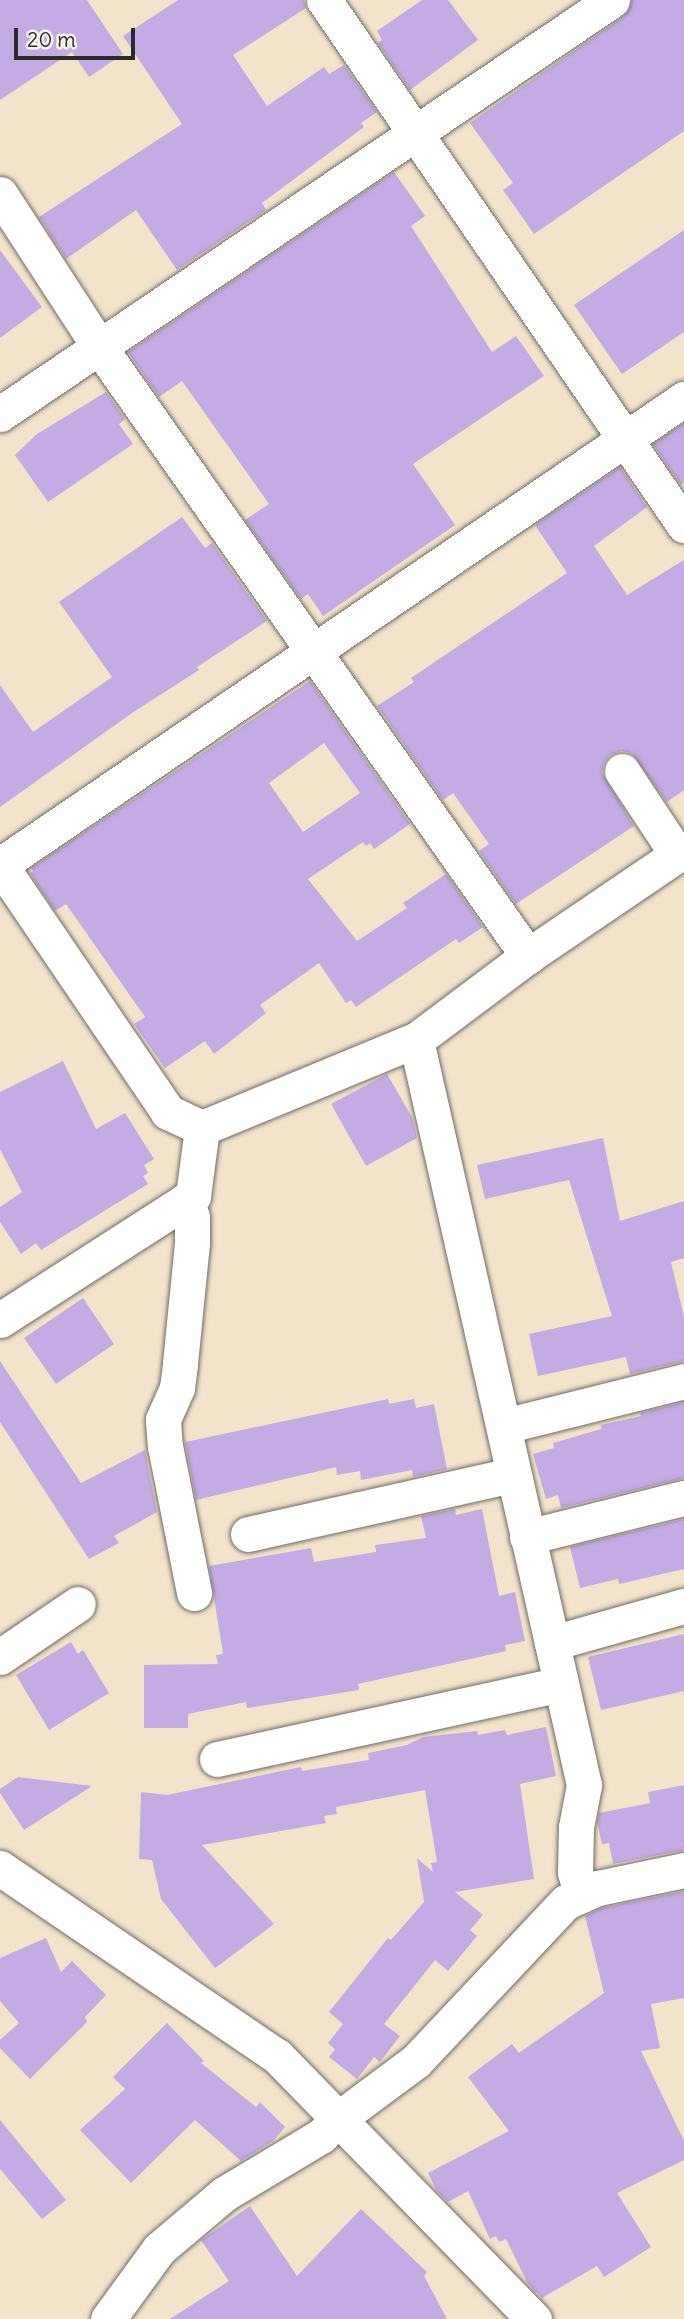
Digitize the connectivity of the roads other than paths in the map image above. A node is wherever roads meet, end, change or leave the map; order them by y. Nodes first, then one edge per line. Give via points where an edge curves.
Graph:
1 (324, 0) edge
2 (612, 0) edge
3 (417, 133) junction
4 (0, 194) edge
5 (11, 237) edge
6 (100, 348) junction
7 (684, 399) edge
8 (0, 414) edge
9 (626, 440) junction
10 (684, 525) edge
11 (313, 651) junction
12 (622, 771) dead end
13 (681, 852) edge
14 (528, 957) junction
15 (416, 1040) junction
16 (202, 1128) junction
17 (186, 1200) junction
18 (0, 1320) edge
19 (684, 1381) edge
20 (504, 1426) junction
21 (513, 1475) junction
22 (684, 1498) edge
23 (248, 1534) dead end
24 (527, 1537) junction
25 (194, 1593) dead end
26 (78, 1604) dead end
27 (684, 1606) edge
28 (552, 1643) junction
29 (0, 1657) edge
30 (561, 1684) junction
31 (217, 1759) dead end
32 (0, 1868) edge
33 (684, 1870) edge
34 (581, 1895) junction
35 (338, 2119) junction
36 (108, 2319) edge
37 (534, 2319) edge

1 - 3 street
2 - 3 street
3 - 6 street
3 - 9 street
4 - 5 street
5 - 6 street
6 - 8 street
6 - 11 street
7 - 9 street
9 - 10 street
9 - 11 street
11 - 14 street
11 - 16 street via 0,865 168,1112
12 - 13 street
13 - 14 street
14 - 15 street
15 - 16 street
15 - 20 street
16 - 17 street via 194,1196
17 - 18 street
17 - 25 street via 192,1217 192,1243 182,1351 177,1388 163,1420 164,1446
19 - 20 street
20 - 21 street
21 - 23 street
21 - 24 street
22 - 24 street
24 - 28 street
26 - 29 street
27 - 28 street
28 - 30 street
30 - 31 street
30 - 34 street via 584,1785 575,1850 576,1886
32 - 35 street via 277,2056
33 - 34 street
34 - 35 street via 549,1916 416,2061
35 - 36 street via 302,2149 225,2193 159,2249
35 - 37 street

